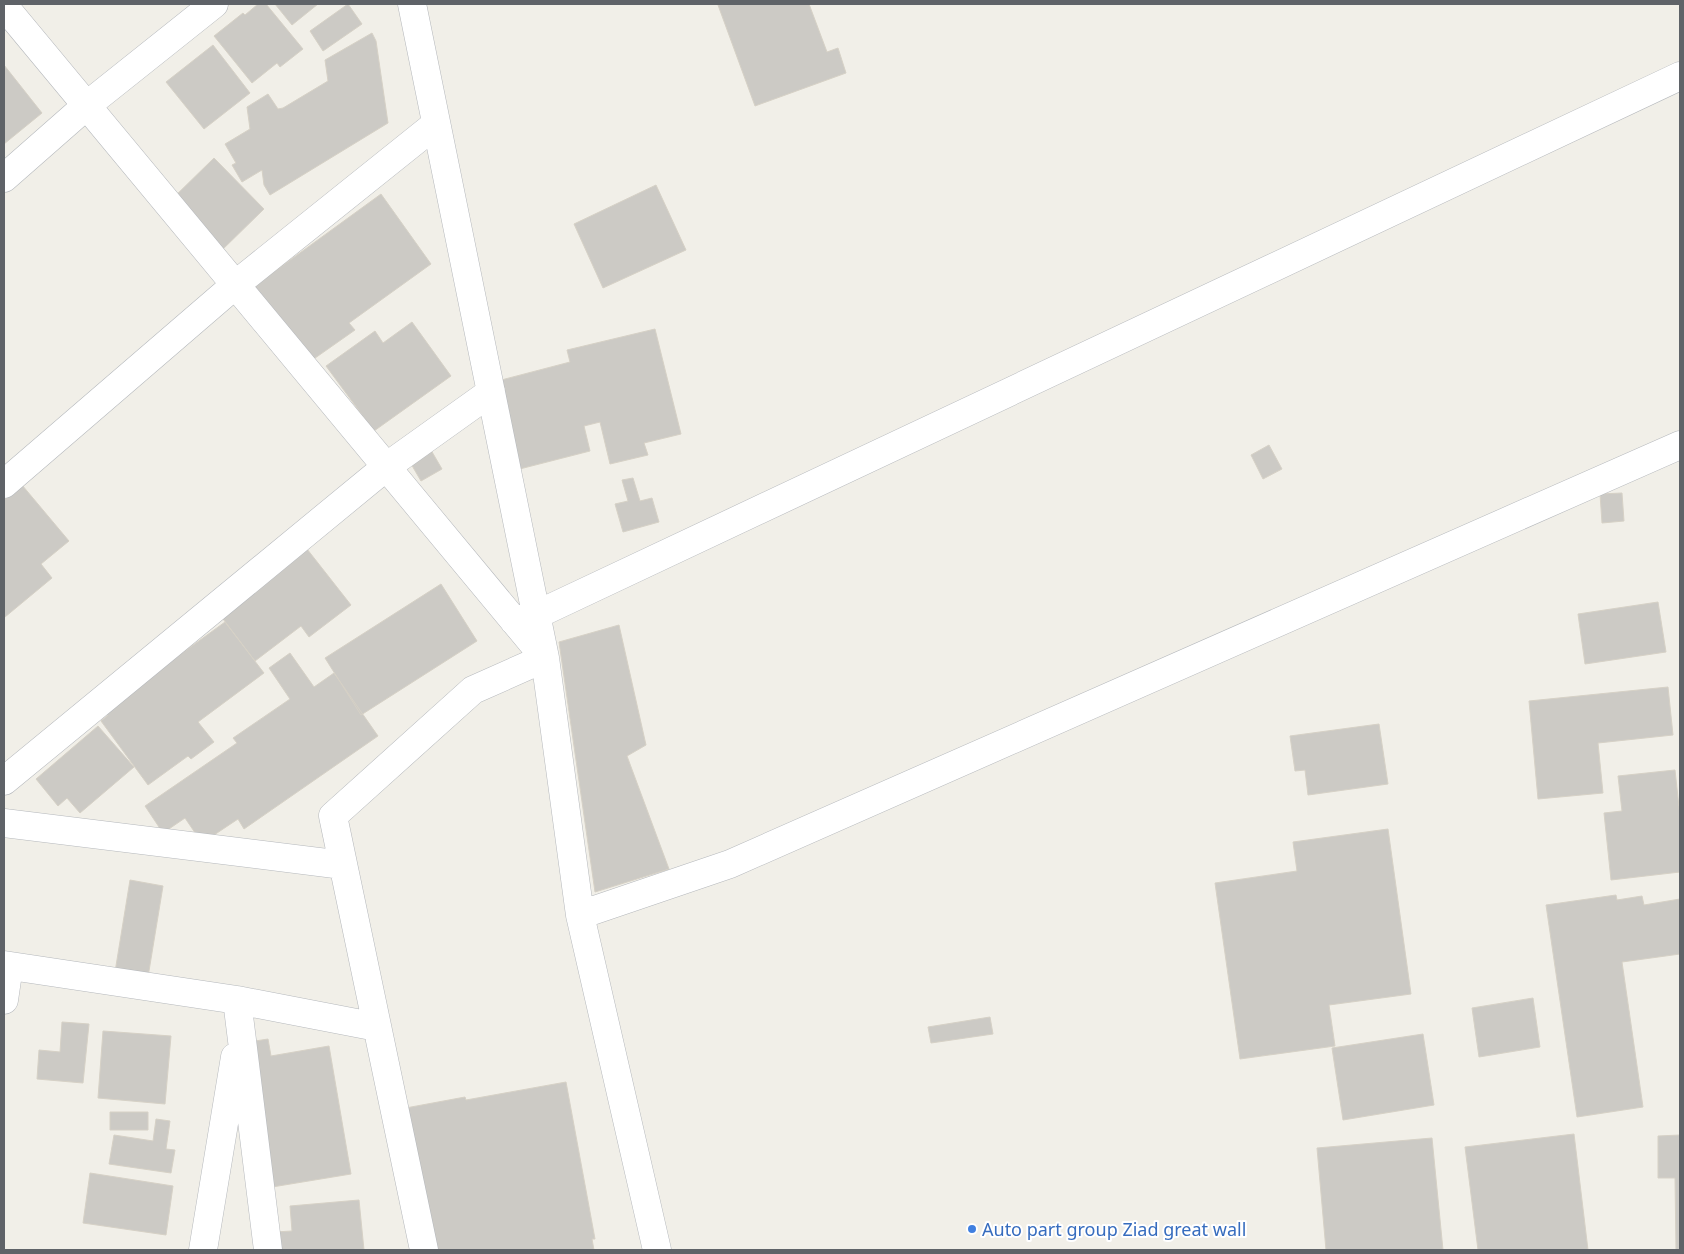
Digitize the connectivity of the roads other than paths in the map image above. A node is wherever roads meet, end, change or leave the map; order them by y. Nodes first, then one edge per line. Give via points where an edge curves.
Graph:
1 (214, 4) edge
2 (412, 4) edge
3 (4, 6) edge
4 (1680, 76) edge
5 (86, 106) junction
6 (436, 124) junction
7 (4, 178) edge
8 (235, 285) junction
9 (491, 392) junction
10 (1680, 445) edge
11 (386, 467) junction
12 (4, 484) edge
13 (525, 618) junction
14 (545, 658) junction
15 (4, 781) edge
16 (4, 823) edge
17 (343, 865) junction
18 (580, 915) junction
19 (7, 965) edge
20 (4, 1000) edge
21 (239, 1013) junction
22 (377, 1027) junction
23 (203, 1250) edge
24 (268, 1250) edge
25 (424, 1250) edge
26 (657, 1250) edge

1 - 5 street
2 - 6 street
3 - 5 street
4 - 13 street
5 - 7 street
5 - 8 street
6 - 8 street
6 - 9 street
8 - 11 street
8 - 12 street
9 - 11 street
9 - 13 street
10 - 18 street via 730,864
11 - 13 street
11 - 15 street
13 - 14 street
14 - 17 street via 473,690 333,816
14 - 18 street
16 - 17 street
17 - 22 street
18 - 26 street
19 - 20 street
19 - 21 street
21 - 22 street
21 - 23 street
21 - 24 street
22 - 25 street

